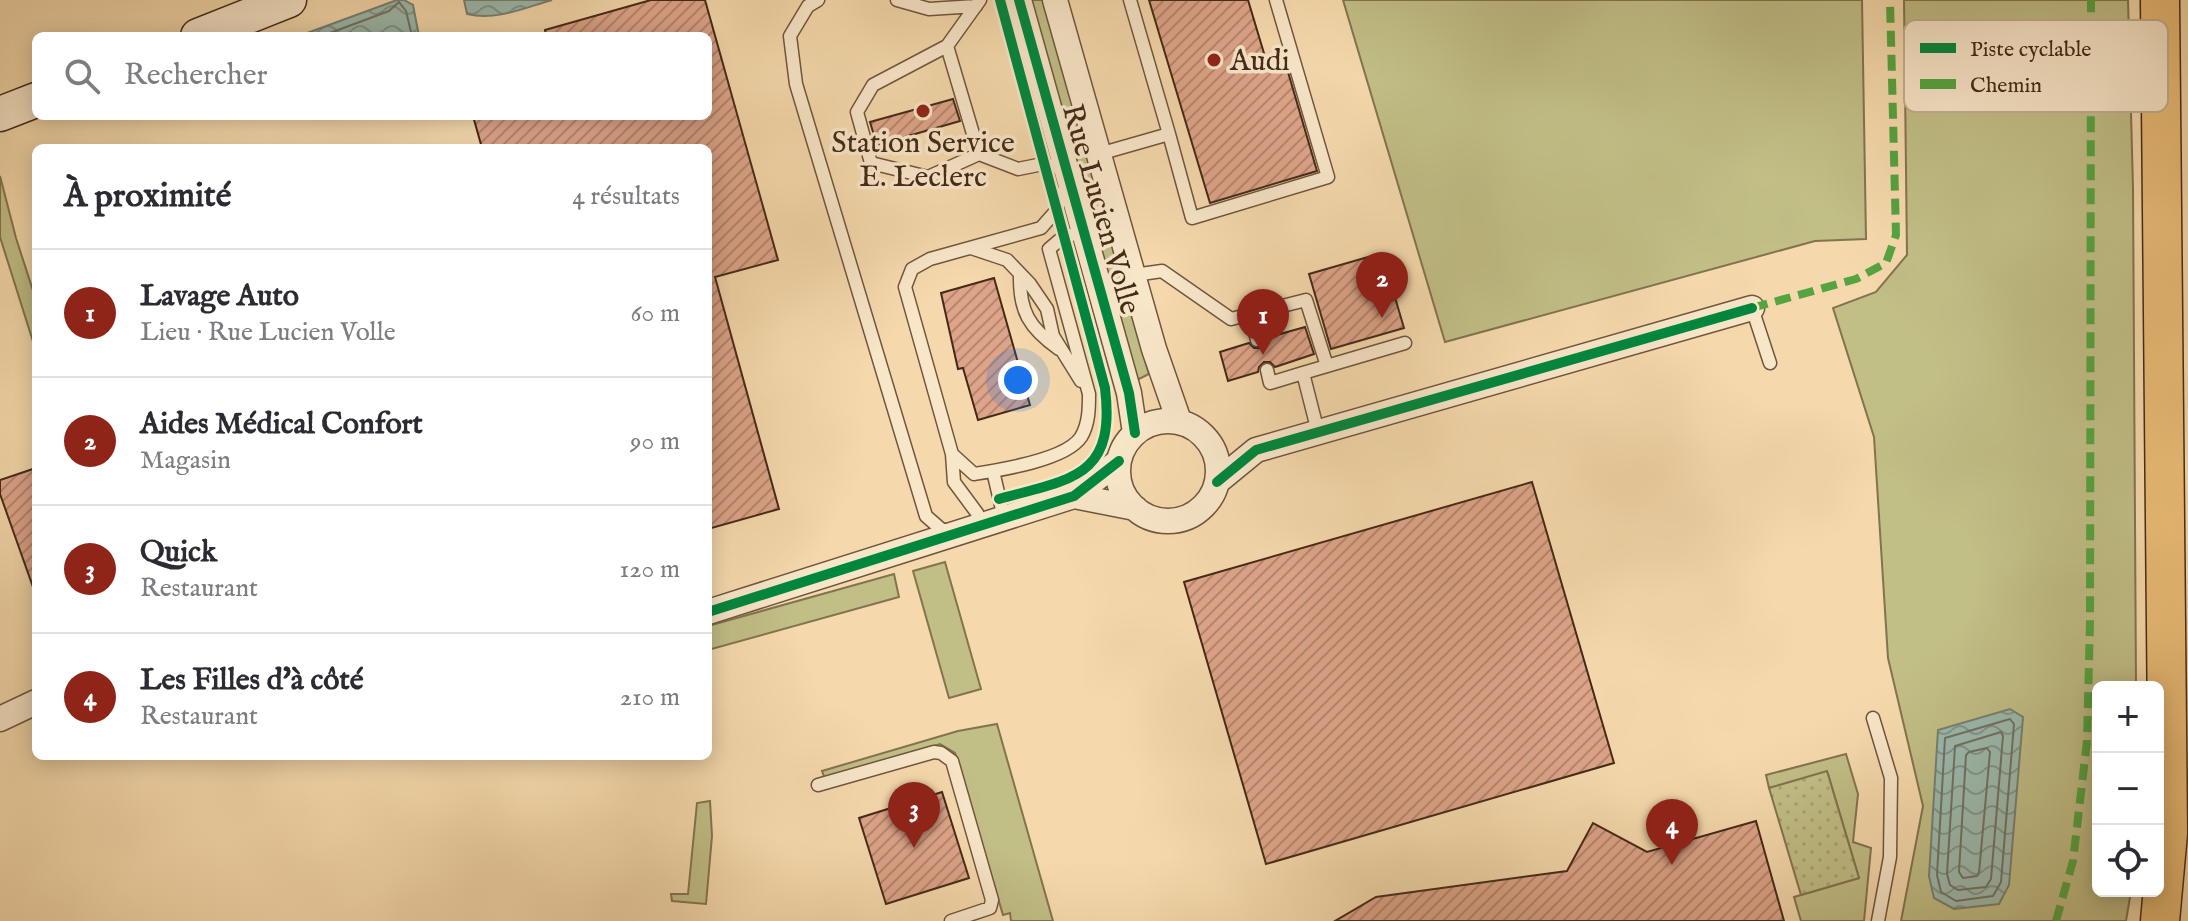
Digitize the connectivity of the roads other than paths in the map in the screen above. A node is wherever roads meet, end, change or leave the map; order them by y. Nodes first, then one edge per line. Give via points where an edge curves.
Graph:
1 (289, 0) edge
2 (818, 0) edge
3 (897, 0) edge
4 (1019, 0) edge
5 (1055, 0) edge
6 (1130, 0) edge
7 (1276, 0) edge
8 (2160, 0) edge
9 (978, 3) edge
10 (2160, 20) edge
11 (208, 32) edge
12 (947, 46) junction
13 (32, 102) edge
14 (2161, 112) edge
15 (0, 114) edge
16 (1169, 134) junction
17 (979, 154) junction
18 (1099, 154) junction
19 (1067, 174) junction
20 (1083, 232) junction
21 (970, 248) junction
22 (1020, 274) junction
23 (1134, 275) junction
24 (1752, 308) joint
25 (1250, 314) junction
26 (1257, 340) dead end
27 (1405, 343) dead end
28 (1062, 350) junction
29 (1770, 363) dead end
30 (1327, 366) junction
31 (1267, 370) dead end
32 (1303, 373) junction
33 (1089, 394) junction
34 (1179, 421) junction
35 (1318, 432) junction
36 (1135, 433) junction
37 (1206, 437) junction
38 (1256, 450) junction
39 (952, 454) junction
40 (1119, 461) junction
41 (993, 471) junction
42 (1217, 482) junction
43 (1074, 496) junction
44 (1135, 508) junction
45 (984, 524) junction
46 (712, 611) edge
47 (32, 704) edge
48 (1873, 718) dead end
49 (0, 719) edge
50 (818, 785) dead end
51 (951, 921) edge
52 (1878, 921) edge
53 (2160, 921) edge

1 - 11 main road
2 - 45 lane via 808,6 790,36 796,84 926,516 942,530
3 - 9 lane via 929,9
4 - 19 street, Rue Lucien Volle
5 - 18 street
6 - 16 lane
7 - 16 lane via 1328,177 1192,218
8 - 10 main road
9 - 12 lane
12 - 17 lane
12 - 17 lane via 873,85 857,112 871,163 928,177
13 - 15 main road
14 - 53 main road via 2168,833
16 - 18 lane
17 - 19 lane via 1018,169 1043,164
18 - 23 street
19 - 20 street, Rue Lucien Volle
19 - 21 lane via 1056,211 1041,228
20 - 33 lane via 1063,237 1049,249
20 - 36 street, Rue Lucien Volle via 1129,393
21 - 22 lane via 1007,260
21 - 39 lane via 912,269 905,287
22 - 28 lane via 1047,309
22 - 28 lane via 1027,320
23 - 25 lane via 1162,271 1231,319
23 - 34 street
24 - 29 lane
24 - 35 street
25 - 26 lane
25 - 30 lane via 1306,300
27 - 30 lane
28 - 33 lane
30 - 32 lane
31 - 32 lane via 1270,383
32 - 35 lane
33 - 41 lane via 1089,415 1080,439 1053,456
34 - 36 street via 1148,424
34 - 37 street
35 - 38 street
36 - 40 street
37 - 38 street
37 - 42 street via 1218,466
38 - 42 street
39 - 41 lane via 974,474
39 - 45 lane via 954,482
40 - 43 street
40 - 44 street via 1118,478
41 - 45 lane
42 - 44 street via 1211,498 1184,519 1166,521
43 - 44 street
43 - 45 street
45 - 46 street
47 - 49 street
48 - 52 lane via 1891,778 1890,857
50 - 51 lane via 934,752 948,756 992,900 982,913

